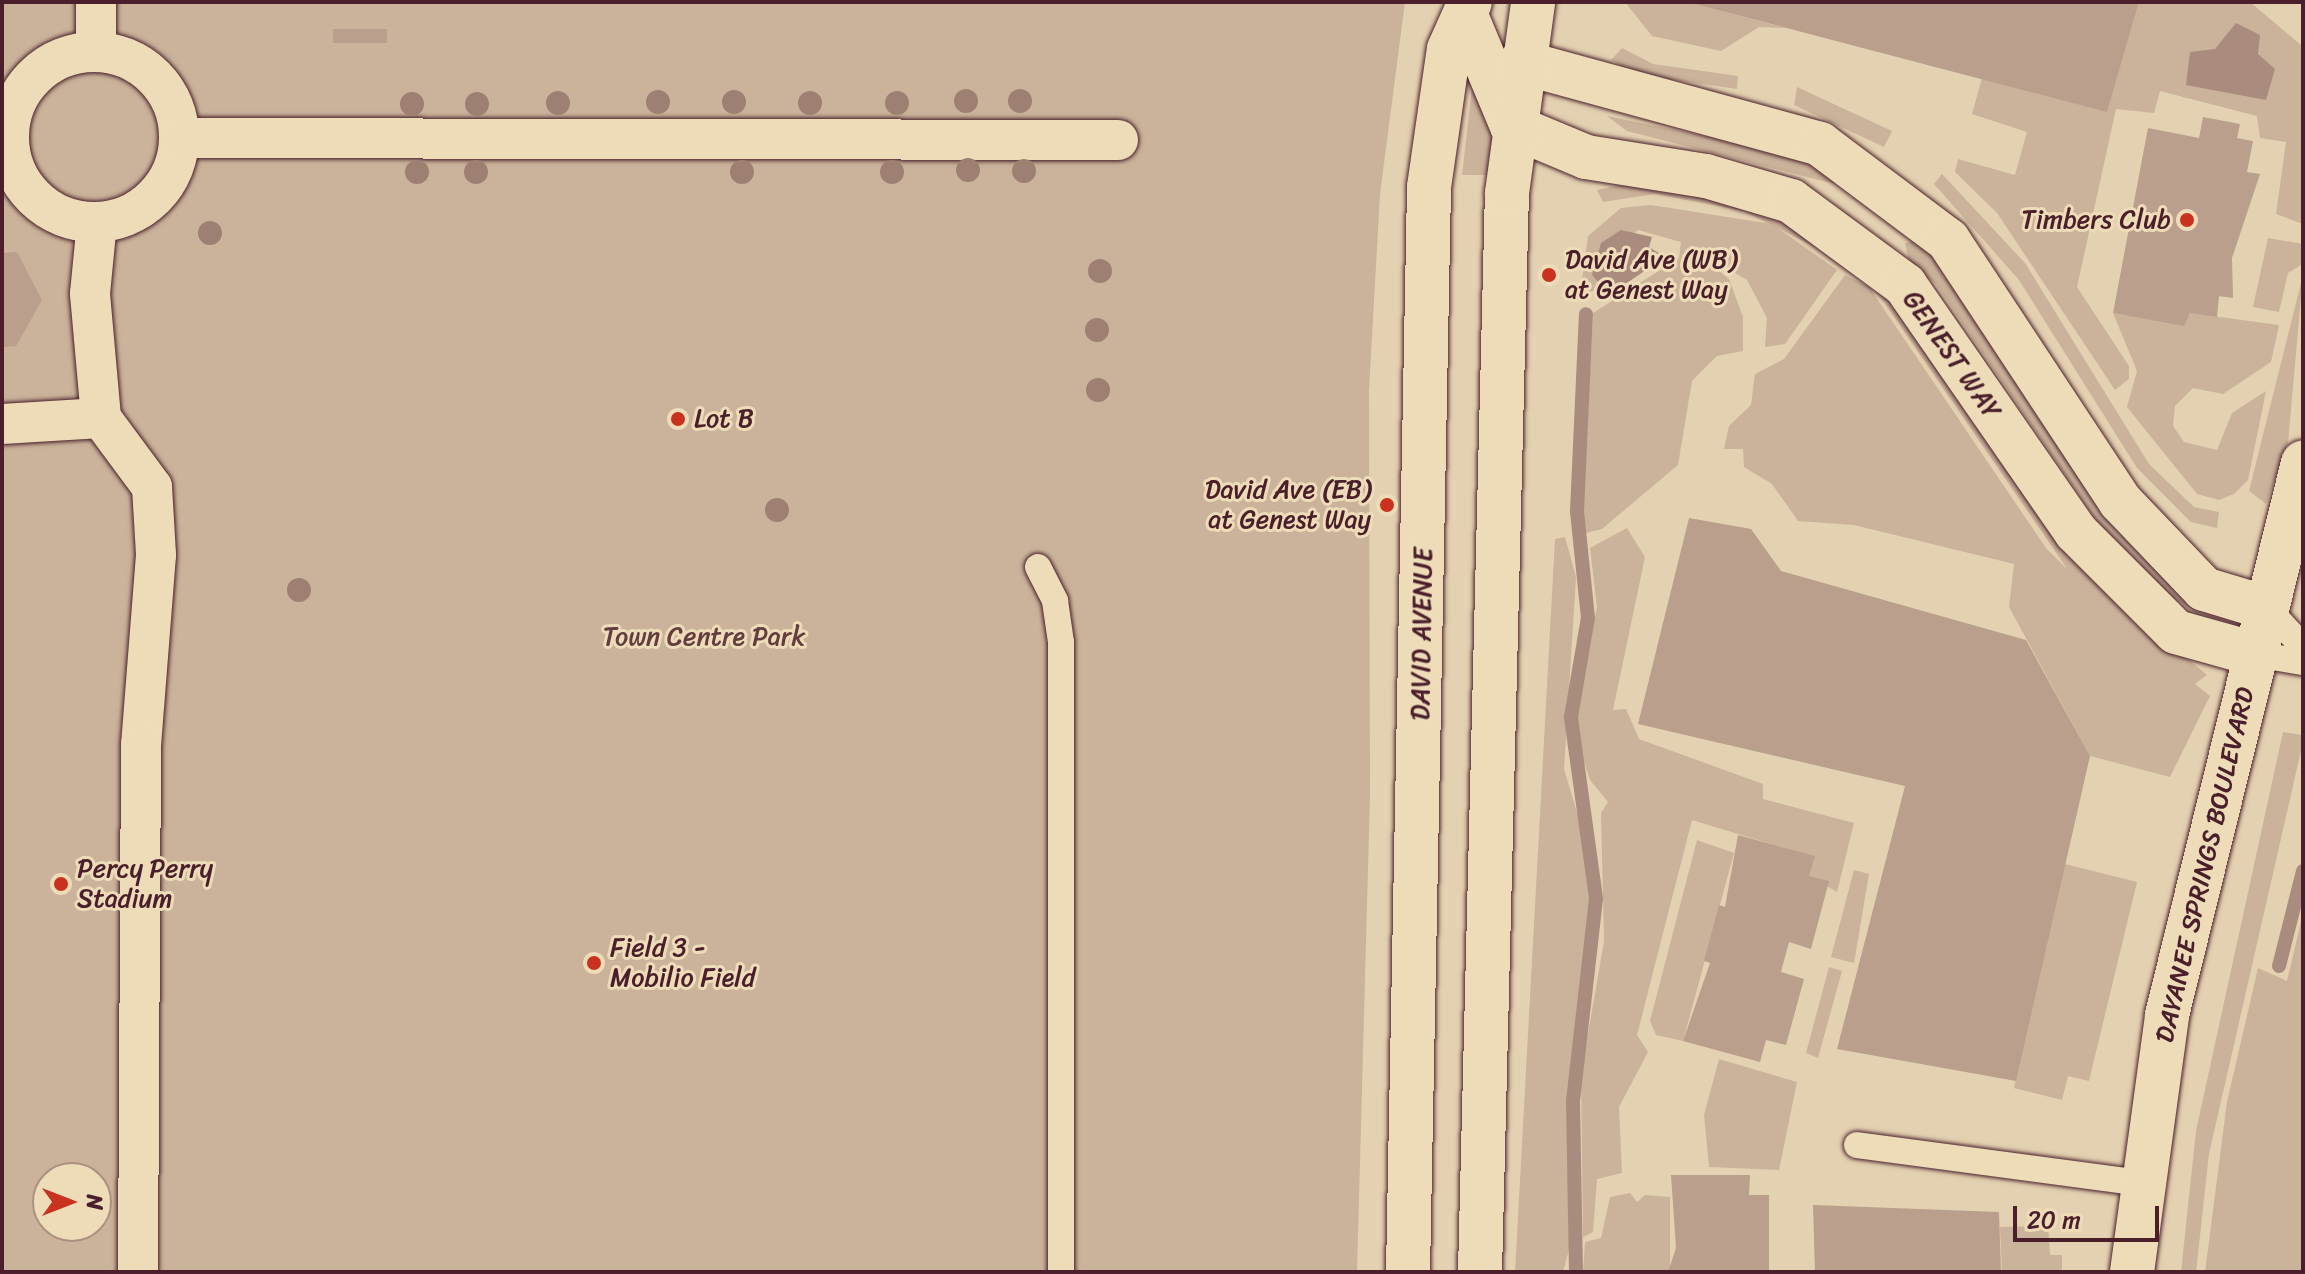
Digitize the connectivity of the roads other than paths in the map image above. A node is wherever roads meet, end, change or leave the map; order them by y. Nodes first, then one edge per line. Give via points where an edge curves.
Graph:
1 (96, 2) edge
2 (1533, 2) edge
3 (1468, 10) edge
4 (96, 52) junction
5 (1521, 62) junction
6 (1512, 126) junction
7 (180, 138) junction
8 (1118, 140) dead end
9 (5, 141) edge
10 (97, 222) junction
11 (101, 418) junction
12 (2, 424) edge
13 (2303, 463) edge
14 (1038, 567) dead end
15 (2267, 608) junction
16 (2303, 647) edge
17 (2255, 654) junction
18 (2303, 662) edge
19 (1857, 1145) dead end
20 (2140, 1183) junction
21 (138, 1272) edge
22 (1061, 1272) edge
23 (1408, 1272) edge
24 (1480, 1272) edge
25 (2132, 1272) edge

1 - 4 street
2 - 5 street
3 - 6 street
3 - 23 street, DAVID AVENUE via 1449,49 1429,187
4 - 7 street via 133,62 162,86
4 - 9 street via 56,62 24,88
5 - 6 street
5 - 15 street via 1820,144 1948,240 2120,501 2204,589
6 - 17 street, GENEST WAY via 1586,157 1706,176 1791,201 1905,285 2076,532 2176,632
6 - 24 street
7 - 8 street
7 - 10 street via 162,190 140,209
9 - 10 street via 30,195 54,213
10 - 11 street via 90,294
11 - 12 street
11 - 21 street via 152,487 156,555 141,745
13 - 15 street, DAYANEE SPRINGS BOULEVARD
14 - 22 lane via 1055,601 1061,642
15 - 16 lane
15 - 17 street, DAYANEE SPRINGS BOULEVARD
17 - 18 lane
17 - 20 street, DAYANEE SPRINGS BOULEVARD via 2167,1015
19 - 20 lane
20 - 25 street, DAYANEE SPRINGS BOULEVARD

